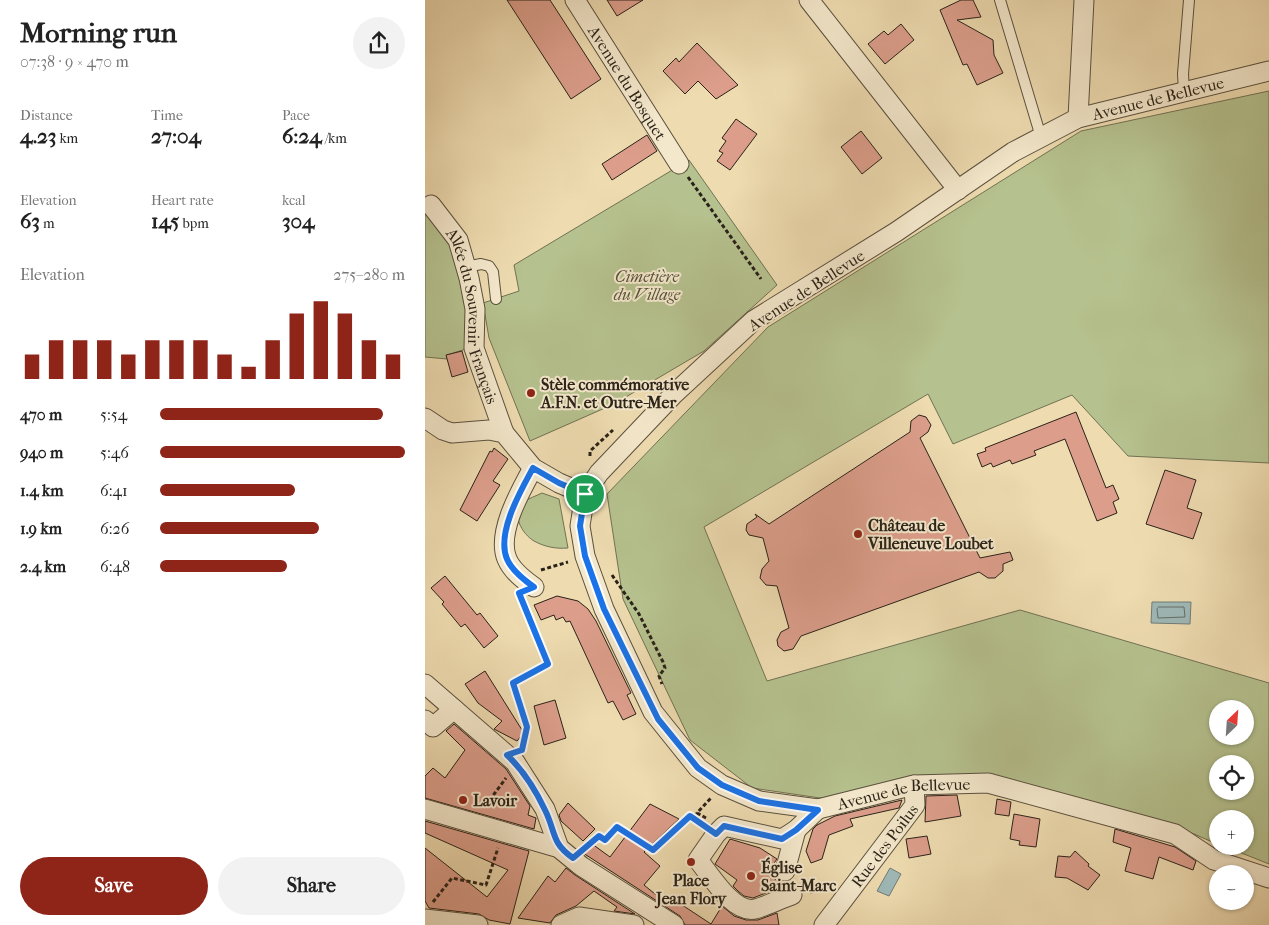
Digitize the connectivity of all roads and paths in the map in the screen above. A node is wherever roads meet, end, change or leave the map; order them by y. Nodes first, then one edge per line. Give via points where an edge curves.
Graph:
1 (575, 0) edge
2 (809, 0) edge
3 (1000, 0) edge
4 (1084, 0) edge
5 (1189, 0) edge
6 (1269, 71) edge
7 (1183, 91) junction
8 (1077, 118) junction
9 (1041, 137) junction
10 (679, 164) joint
11 (958, 190) junction
12 (431, 206) dead end
13 (466, 266) junction
14 (761, 279) dead end
15 (496, 299) dead end
16 (425, 418) edge
17 (504, 432) junction
18 (533, 468) junction
19 (585, 494) junction
20 (585, 556) junction
21 (607, 566) dead end
22 (527, 582) junction
23 (665, 668) dead end
24 (425, 684) edge
25 (453, 708) junction
26 (425, 720) edge
27 (511, 759) junction
28 (722, 785) junction
29 (914, 785) junction
30 (425, 809) edge
31 (818, 810) junction
32 (473, 824) junction
33 (796, 830) junction
34 (718, 831) junction
35 (503, 834) junction
36 (566, 853) junction
37 (785, 871) dead end
38 (1269, 878) edge
39 (851, 890) junction
40 (792, 895) joint
41 (428, 911) edge
42 (478, 925) edge
43 (561, 925) edge
44 (634, 925) edge
45 (674, 925) edge
46 (823, 925) edge

1 - 10 street, Avenue du Bosquet
2 - 11 street
3 - 9 lane
4 - 8 street
5 - 7 lane
6 - 7 street, Avenue de Bellevue
7 - 8 street, Avenue de Bellevue
8 - 9 street, Avenue de Bellevue
9 - 11 street, Avenue de Bellevue
10 - 14 path
11 - 19 street, Avenue de Bellevue via 754,320 674,394 599,473
12 - 13 street, Allée du Souvenir Français via 458,240
13 - 15 lane via 489,266 493,272
13 - 17 street, Allée du Souvenir Français via 475,309 474,348
16 - 17 street via 452,433
17 - 18 street, Allée du Souvenir Français
18 - 19 street
18 - 22 street via 516,499 505,534 507,559
19 - 20 street, Avenue de Bellevue via 580,526
20 - 22 path
20 - 28 street, Avenue de Bellevue via 604,609 653,712 698,768
21 - 23 path via 639,614
22 - 27 path via 519,593 548,664 513,683 527,727 522,750
24 - 25 street
25 - 26 street via 433,727
25 - 27 street
27 - 32 path via 496,793 486,805 480,805
27 - 36 street via 545,809
28 - 31 street, Avenue de Bellevue via 759,801
28 - 34 path via 697,813
29 - 31 street, Avenue de Bellevue
29 - 38 street, Avenue de Bellevue via 988,783 1175,834 1214,860
29 - 39 street, Rue des Poilus via 915,805
30 - 32 street
31 - 33 street
32 - 35 street
33 - 34 street via 782,839 724,826
33 - 37 street
34 - 36 path via 690,816 653,850 617,827 605,840 599,836
34 - 40 street via 698,860 727,898 743,908 754,909
35 - 36 street
35 - 41 path via 486,885 452,878
36 - 45 street
39 - 40 path via 831,888
39 - 46 street, Rue des Poilus
41 - 42 street
43 - 44 street via 579,917

